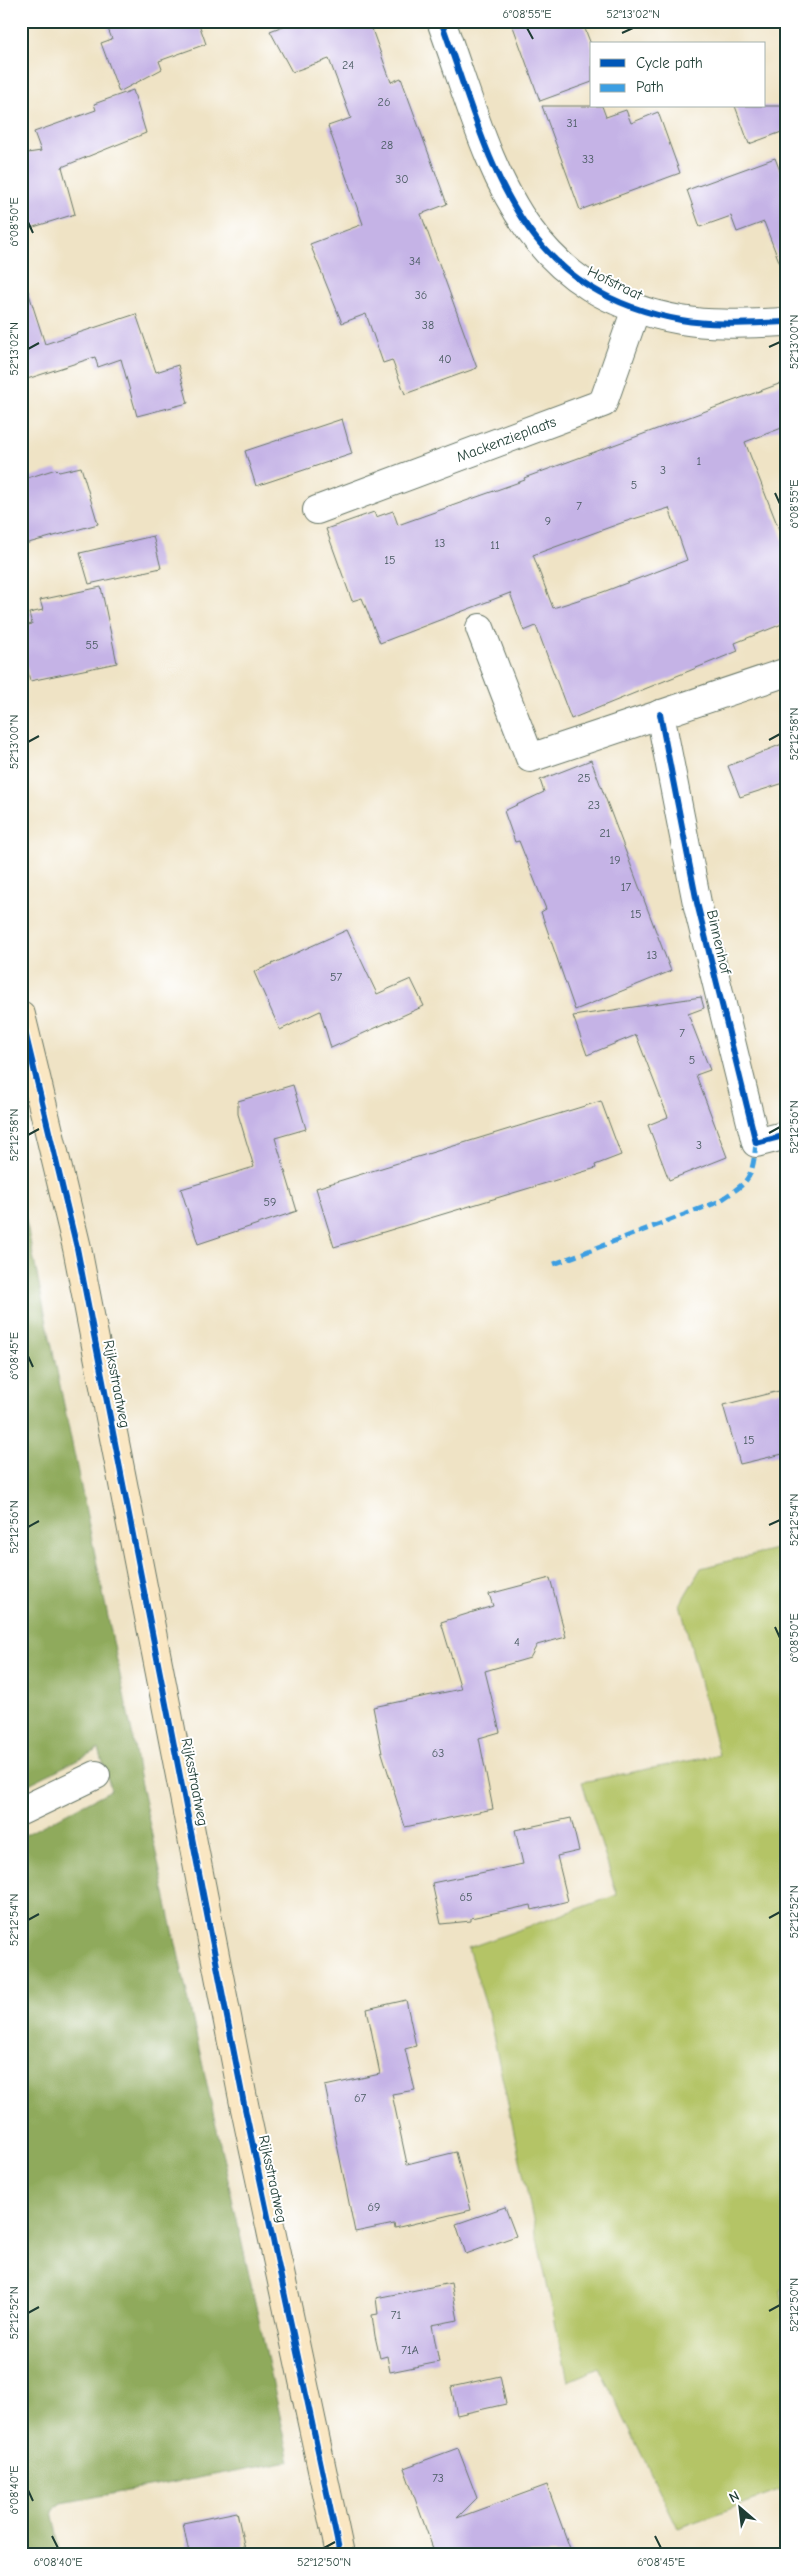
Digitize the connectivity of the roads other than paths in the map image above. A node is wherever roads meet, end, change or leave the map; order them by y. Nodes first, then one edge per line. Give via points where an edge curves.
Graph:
1 (441, 21) edge
2 (636, 309) junction
3 (787, 322) edge
4 (317, 510) dead end
5 (480, 628) dead end
6 (787, 672) edge
7 (660, 714) junction
8 (21, 1015) edge
9 (787, 1136) edge
10 (96, 1775) dead end
11 (21, 1811) edge
12 (340, 2554) edge

1 - 2 street, Hofstraat via 490,158 518,216 552,258 582,282
2 - 3 street, Hofstraat via 682,320
2 - 4 street, Mackenzieplaats via 603,403
5 - 7 street via 530,758
6 - 7 street
7 - 9 street, Binnenhof via 699,912 756,1143
8 - 12 main road, Rijksstraatweg via 77,1248 244,2104
10 - 11 street

